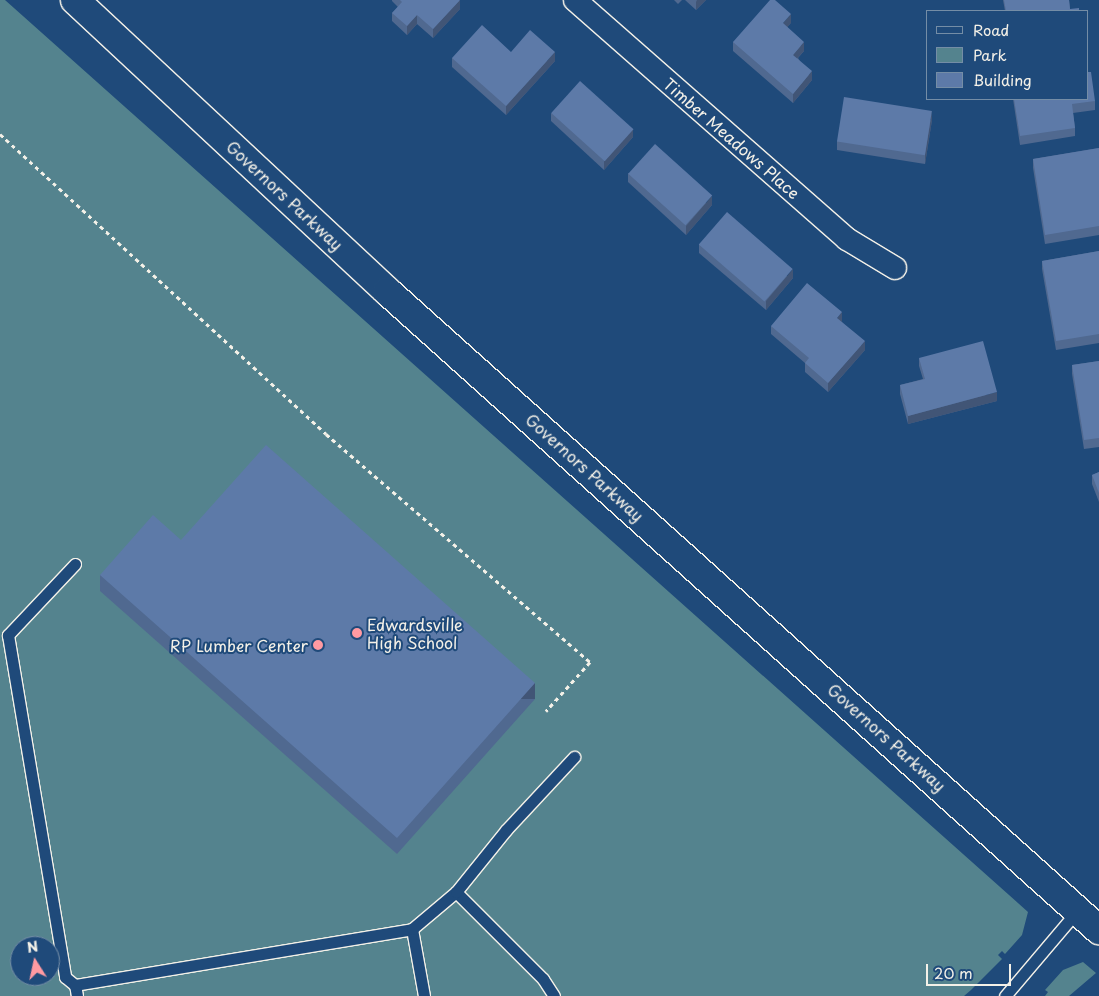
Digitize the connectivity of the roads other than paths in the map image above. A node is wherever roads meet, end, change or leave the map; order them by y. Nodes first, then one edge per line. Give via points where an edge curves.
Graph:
1 (75, 0) edge
2 (575, 0) edge
3 (895, 268) dead end
4 (75, 564) dead end
5 (574, 757) dead end
6 (456, 892) junction
7 (1077, 911) junction
8 (412, 929) junction
9 (1099, 930) edge
10 (76, 991) edge
11 (424, 996) edge
12 (554, 996) edge
13 (1005, 996) edge

1 - 7 main road, Governors Parkway via 387,291
2 - 3 street, Timber Meadows Place via 847,239
4 - 10 lane via 8,635 65,977
5 - 6 lane via 506,830
6 - 8 lane
6 - 12 lane via 543,979
7 - 9 main road, Governors Parkway
7 - 13 lane
8 - 10 lane
8 - 11 lane

